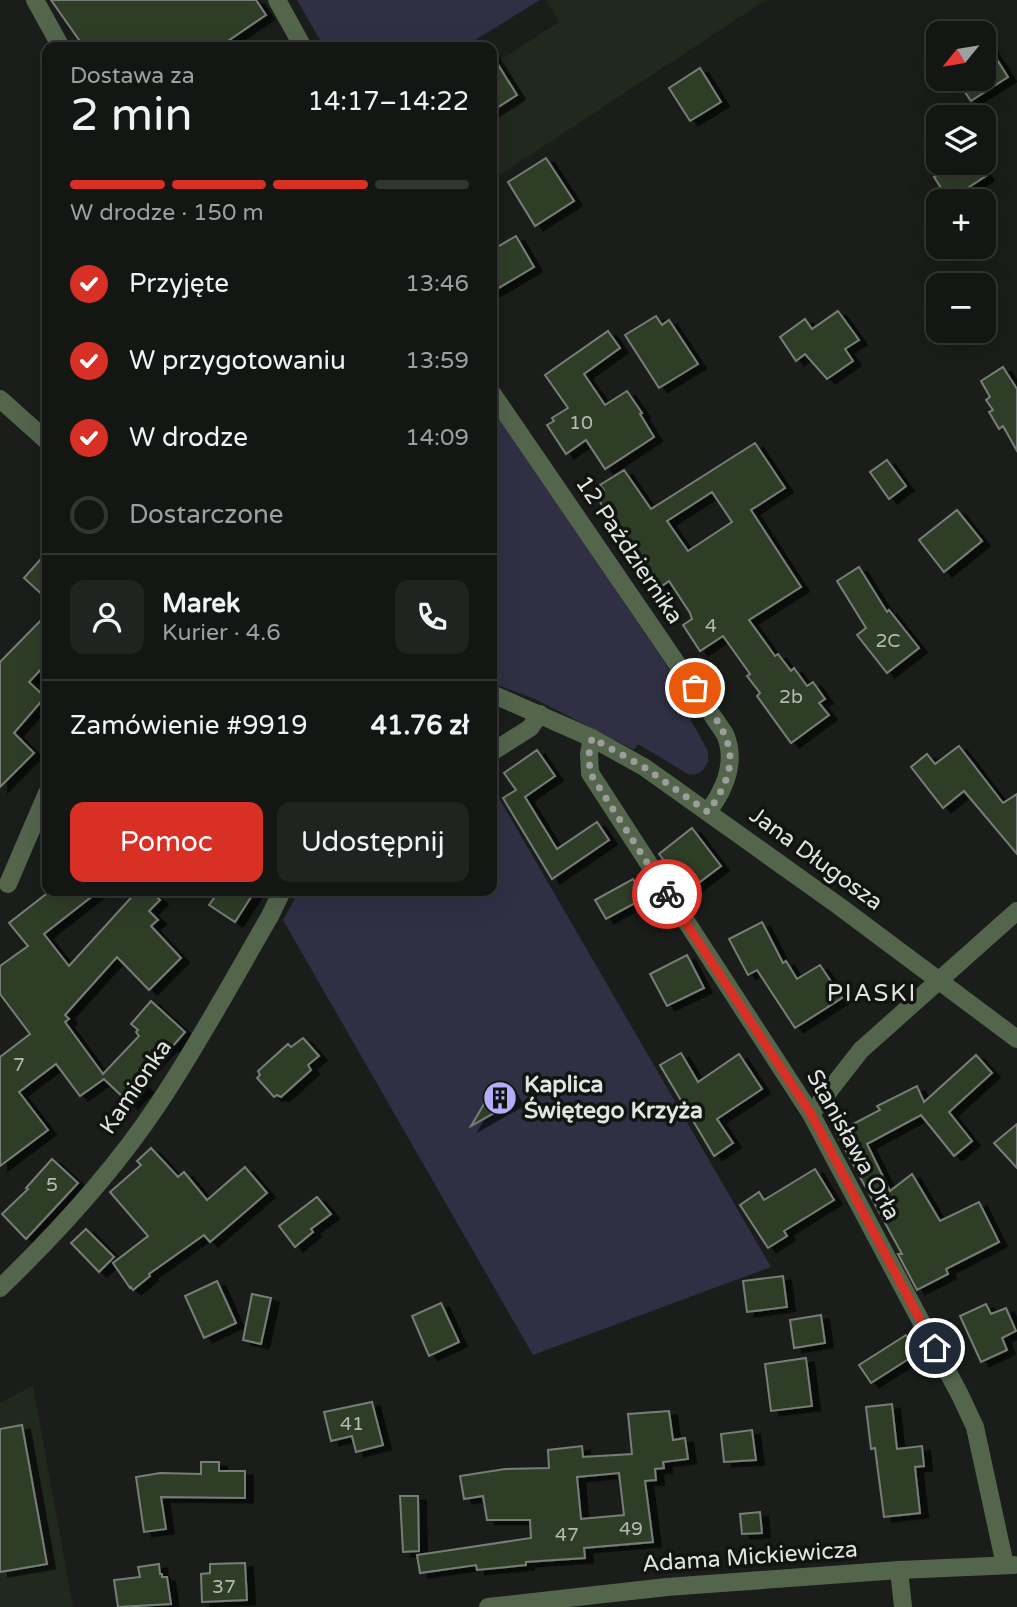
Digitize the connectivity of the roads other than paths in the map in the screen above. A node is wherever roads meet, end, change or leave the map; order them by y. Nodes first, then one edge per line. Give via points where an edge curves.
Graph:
1 (34, 0) edge
2 (277, 0) edge
3 (58, 42) edge
4 (300, 42) edge
5 (0, 399) edge
6 (497, 400) edge
7 (42, 437) edge
8 (497, 696) edge
9 (540, 714) junction
10 (592, 738) junction
11 (497, 749) edge
12 (42, 805) edge
13 (708, 812) junction
14 (8, 884) dead end
15 (280, 896) edge
16 (1017, 911) edge
17 (941, 980) junction
18 (1017, 1039) edge
19 (811, 1114) junction
20 (0, 1288) edge
21 (1011, 1565) edge
22 (899, 1570) junction
23 (488, 1607) edge
24 (903, 1607) edge

1 - 3 street
2 - 4 street
5 - 7 street
6 - 13 street, 12 Października via 725,734 732,756 730,768
8 - 9 street
9 - 10 street, Jana Długosza
9 - 11 street via 530,728
10 - 13 street, Jana Długosza via 644,767
10 - 19 street, Stanisława Orła via 590,773
12 - 14 street
13 - 17 street, Jana Długosza
15 - 20 street, Kamionka via 159,1104 58,1232
16 - 17 street
17 - 18 street, Jana Długosza
17 - 19 street via 861,1051
19 - 21 street, Stanisława Orła via 975,1427
21 - 22 street, Adama Mickiewicza
22 - 23 street, Adama Mickiewicza via 667,1587
22 - 24 street

